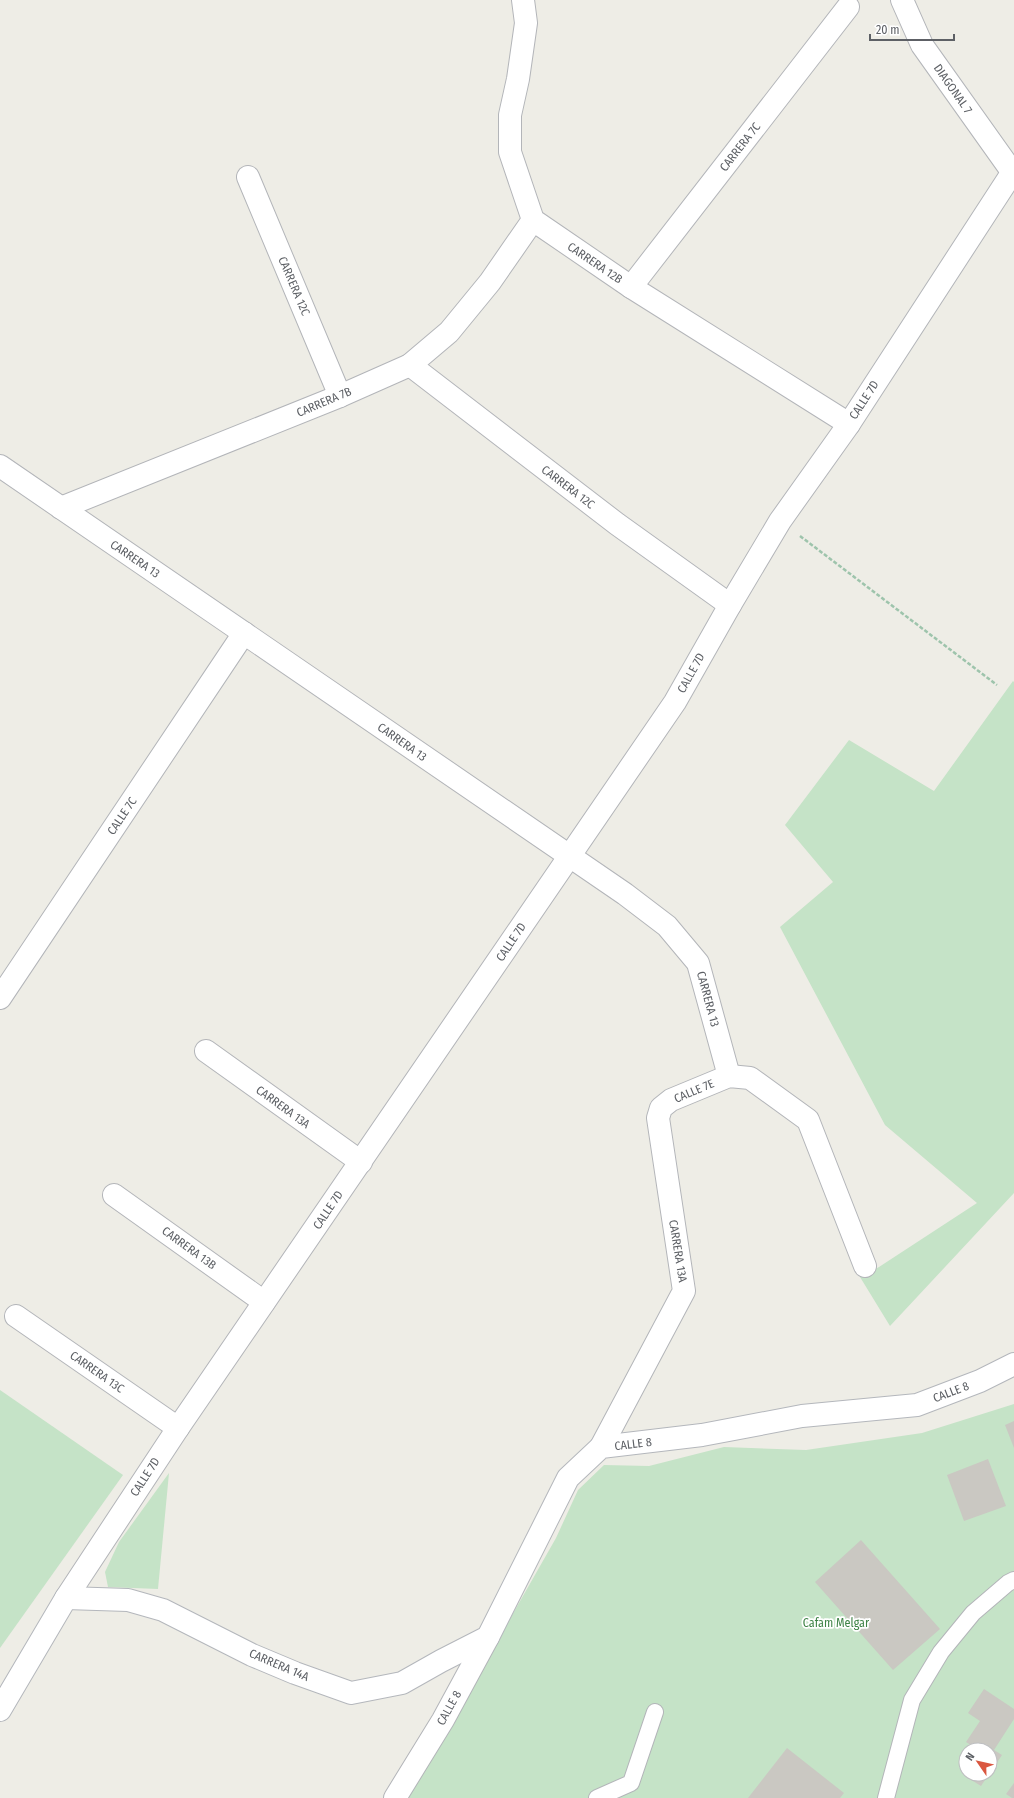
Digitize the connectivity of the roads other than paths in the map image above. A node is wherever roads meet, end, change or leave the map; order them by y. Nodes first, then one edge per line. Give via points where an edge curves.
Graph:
1 (523, 0) edge
2 (902, 0) edge
3 (848, 7) dead end
4 (1013, 171) edge
5 (248, 177) dead end
6 (533, 220) junction
7 (631, 287) junction
8 (410, 365) junction
9 (340, 396) junction
10 (849, 424) junction
11 (0, 466) edge
12 (61, 508) junction
13 (730, 605) junction
14 (244, 633) junction
15 (569, 857) junction
16 (0, 998) edge
17 (206, 1051) dead end
18 (729, 1076) junction
19 (661, 1108) joint
20 (361, 1162) junction
21 (114, 1194) dead end
22 (865, 1266) dead end
23 (264, 1302) junction
24 (16, 1316) dead end
25 (1014, 1364) edge
26 (178, 1428) junction
27 (601, 1447) junction
28 (1014, 1580) edge
29 (66, 1598) junction
30 (488, 1637) junction
31 (0, 1710) edge
32 (655, 1712) dead end
33 (395, 1798) edge
34 (597, 1798) edge
35 (886, 1798) edge

1 - 6 street via 526,23 510,115 510,152
2 - 4 street, DIAGONAL 7 via 922,45
3 - 7 street, CARRERA 7C
4 - 10 street, CALLE 7D
5 - 9 street, CARRERA 12C
6 - 7 street, CARRERA 12B
6 - 8 street, CARRERA 7B via 490,282 449,332
7 - 10 street, CARRERA 12B
8 - 9 street, CARRERA 7B
8 - 13 street, CARRERA 12C via 617,524
9 - 12 street, CARRERA 7B
10 - 13 street, CALLE 7D via 780,521
11 - 12 street, CARRERA 13
12 - 14 street, CARRERA 13
13 - 15 street, CALLE 7D via 675,702
14 - 15 street, CARRERA 13
14 - 16 street, CALLE 7C
15 - 18 street, CARRERA 13 via 667,926 698,963
15 - 20 street, CALLE 7D
17 - 20 street, CARRERA 13A
18 - 19 street, CALLE 7E via 671,1100
18 - 22 street via 750,1078 808,1120
19 - 27 street, CARRERA 13A via 658,1118 684,1291
20 - 23 street, CALLE 7D
21 - 23 street, CARRERA 13B
23 - 26 street, CALLE 7D
24 - 26 street, CARRERA 13C
25 - 27 street, CALLE 8 via 980,1381 917,1405 802,1416 702,1435
26 - 29 street, CALLE 7D
27 - 30 street, CALLE 8 via 568,1478
28 - 35 lane via 973,1613 942,1652 912,1700
29 - 30 street, CARRERA 14A via 128,1600 163,1610 252,1655 351,1693 402,1683
29 - 31 street, CALLE 7D
30 - 33 street, CALLE 8 via 443,1720
32 - 34 lane via 631,1783

